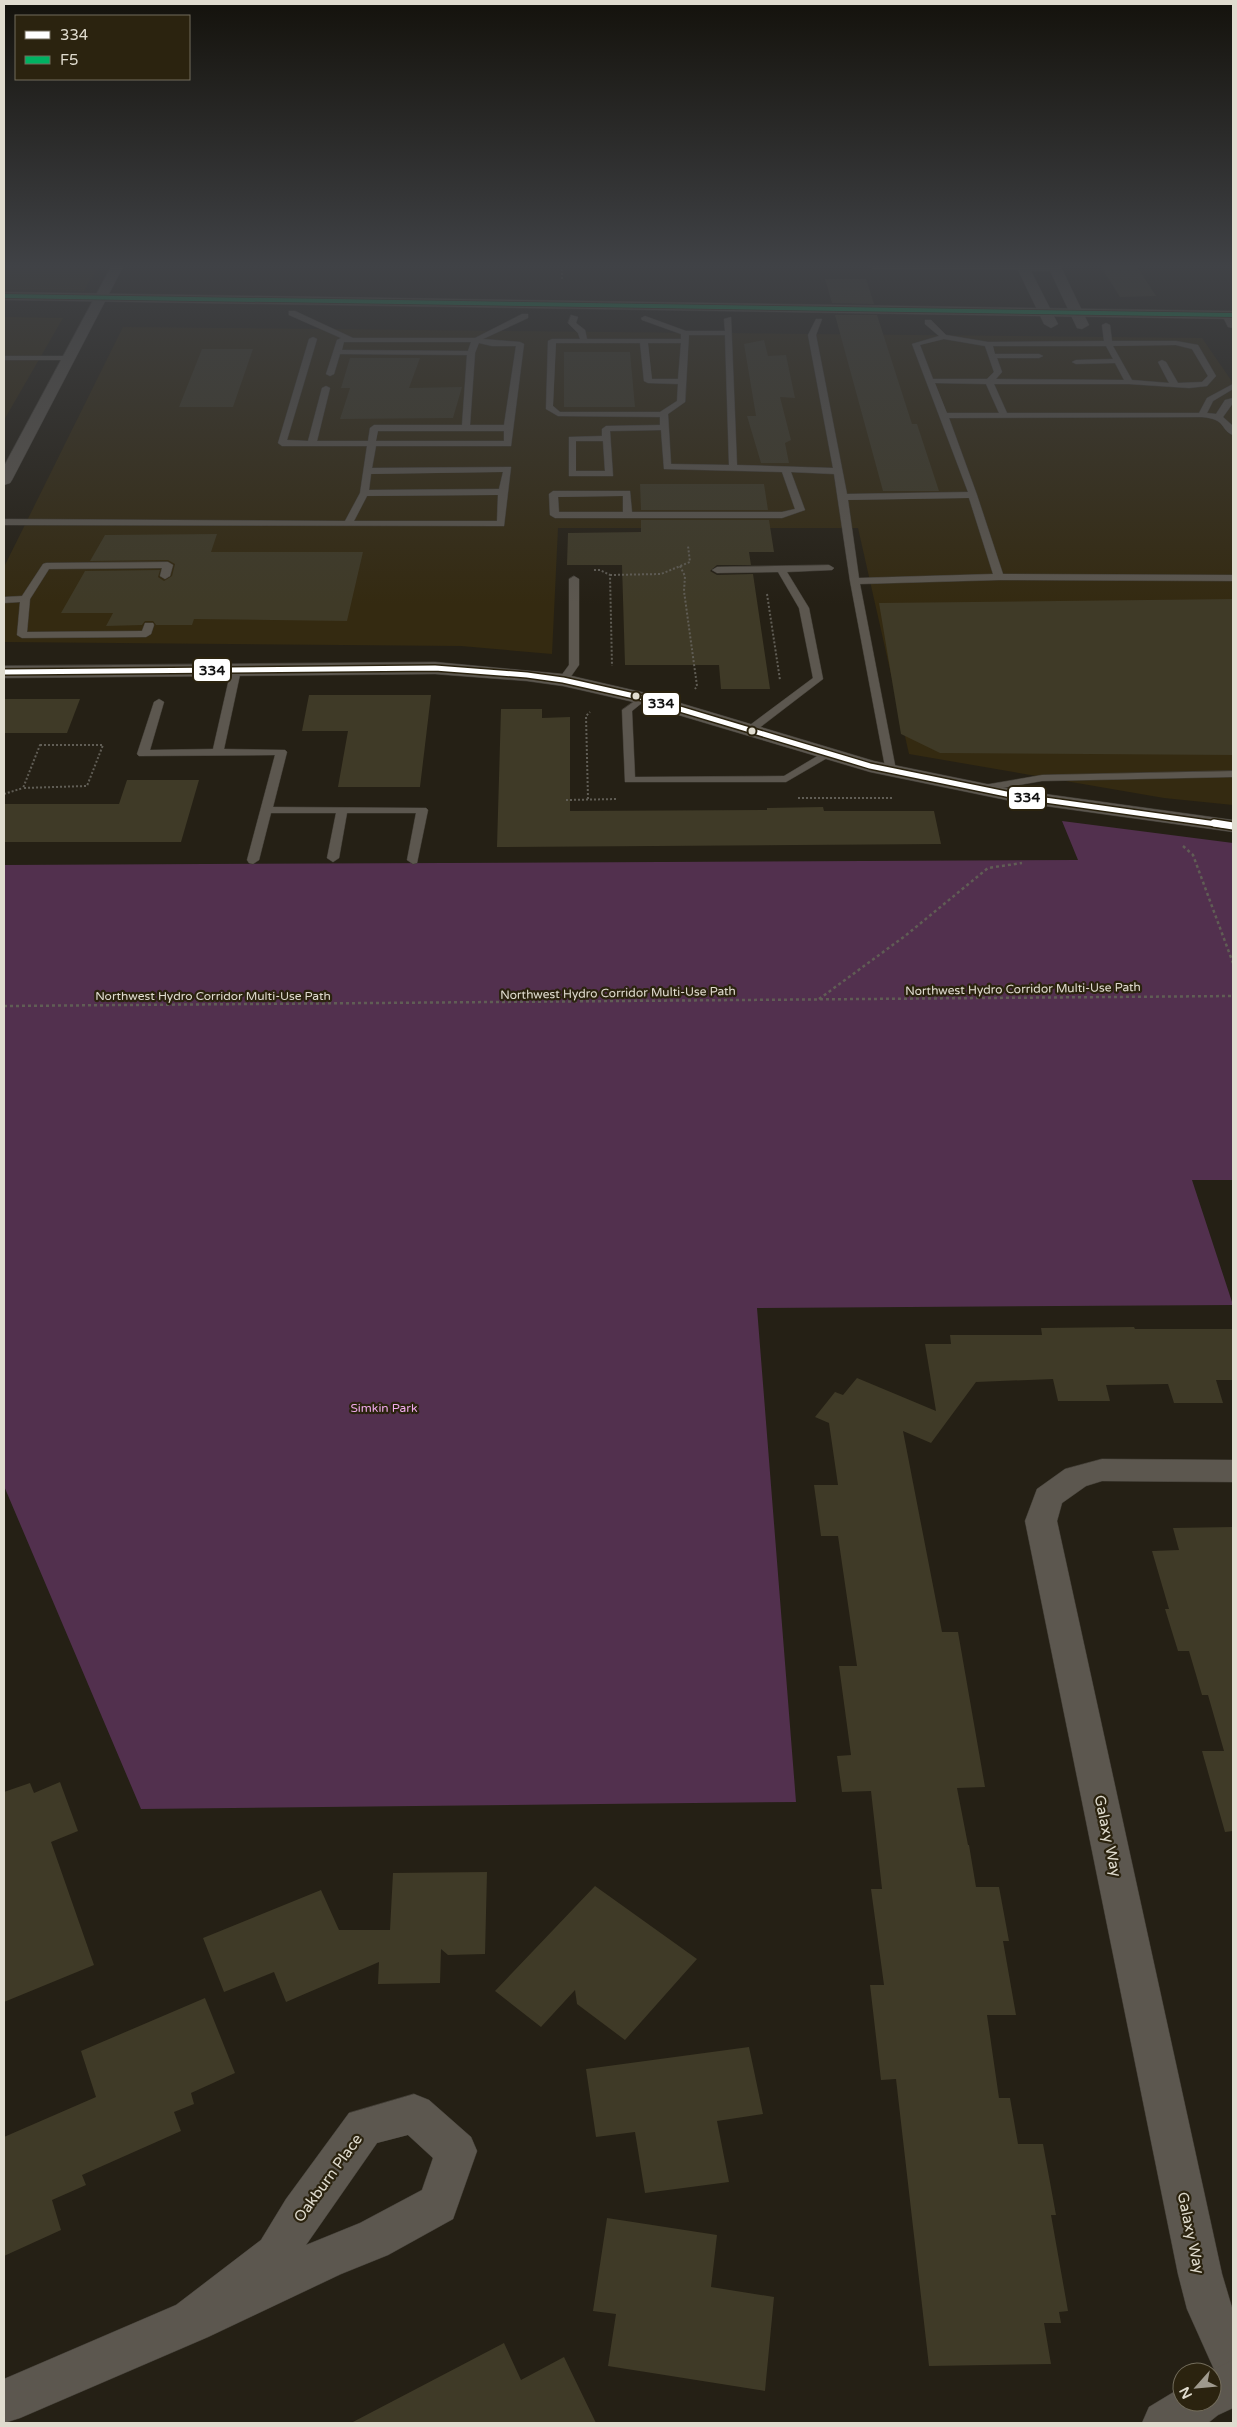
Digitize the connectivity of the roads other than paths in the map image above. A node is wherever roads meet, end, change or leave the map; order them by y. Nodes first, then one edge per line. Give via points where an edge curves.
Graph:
1 (59, 378) edge
2 (301, 378) edge
3 (469, 378) edge
4 (515, 378) edge
5 (550, 378) edge
6 (648, 378) edge
7 (682, 378) edge
8 (730, 378) edge
9 (820, 378) edge
10 (992, 378) edge
11 (1126, 378) edge
12 (1171, 378) edge
13 (1210, 378) edge
14 (931, 381) joint
15 (989, 381) junction
16 (682, 382) junction
17 (1129, 382) junction
18 (1175, 386) junction
19 (1233, 386) edge
20 (326, 388) dead end
21 (1233, 400) edge
22 (664, 414) junction
23 (1202, 415) junction
24 (944, 416) junction
25 (1004, 416) junction
26 (1219, 416) junction
27 (665, 427) junction
28 (466, 428) junction
29 (508, 428) junction
30 (1233, 432) edge
31 (606, 438) junction
32 (312, 443) junction
33 (371, 444) junction
34 (508, 456) junction
35 (733, 468) junction
36 (786, 470) junction
37 (367, 471) junction
38 (838, 471) junction
39 (4, 480) edge
40 (503, 492) junction
41 (364, 493) junction
42 (973, 495) junction
43 (842, 497) junction
44 (628, 515) junction
45 (4, 522) edge
46 (348, 524) junction
47 (829, 568) dead end
48 (781, 569) junction
49 (717, 570) dead end
50 (165, 576) dead end
51 (999, 578) junction
52 (1233, 578) edge
53 (574, 579) dead end
54 (855, 581) junction
55 (25, 599) junction
56 (4, 600) edge
57 (148, 629) dead end
58 (236, 670) junction
59 (4, 672) edge
60 (563, 680) junction
61 (643, 698) junction
62 (159, 702) dead end
63 (750, 730) junction
64 (218, 752) junction
65 (828, 754) junction
66 (890, 770) junction
67 (1233, 774) edge
68 (978, 788) junction
69 (266, 810) junction
70 (342, 810) junction
71 (1233, 826) edge
72 (333, 858) dead end
73 (253, 860) dead end
74 (413, 860) dead end
75 (1233, 1471) edge
76 (192, 2321) junction
77 (1233, 2360) edge
78 (1233, 2383) edge
79 (1222, 2390) edge
80 (4, 2402) edge
81 (1184, 2412) edge
82 (1165, 2423) edge

1 - 39 street
2 - 32 lane via 282,443
3 - 28 lane
4 - 29 lane
5 - 22 lane via 548,407 558,414
6 - 16 lane via 648,381
7 - 16 lane
8 - 35 lane
9 - 38 lane
10 - 15 lane
11 - 17 lane
12 - 18 lane
13 - 18 lane via 1204,384
14 - 15 lane
14 - 24 lane
15 - 17 lane
15 - 25 lane
16 - 22 lane via 681,402
17 - 18 lane
19 - 23 lane via 1210,400
20 - 32 lane
21 - 26 lane
22 - 27 lane
23 - 25 lane
23 - 26 lane
24 - 25 lane
24 - 42 lane
26 - 30 lane
27 - 31 lane via 606,429
27 - 35 lane via 667,467
28 - 29 lane
28 - 33 lane via 374,428
29 - 34 lane
31 - 31 lane via 610,474 572,474 572,439
32 - 33 lane
33 - 34 lane
33 - 37 lane
34 - 37 lane
34 - 40 lane
35 - 36 lane
36 - 38 lane
36 - 44 lane via 800,510 782,515
37 - 41 lane
38 - 43 lane
40 - 41 lane
40 - 46 lane via 501,524
41 - 46 lane
42 - 43 lane
42 - 51 lane
43 - 54 lane
44 - 44 lane via 555,514 553,494 627,493
45 - 46 lane
47 - 48 lane
48 - 49 lane
48 - 63 lane via 804,608 818,679
50 - 55 lane via 168,566 46,566
51 - 52 lane
51 - 54 lane
53 - 60 lane via 574,664
54 - 66 lane
55 - 56 lane
55 - 57 lane via 22,635
58 - 59 street
58 - 60 street via 435,668
58 - 64 lane
60 - 61 street
61 - 63 street
61 - 65 lane via 627,710 629,780 786,780
62 - 64 lane via 143,754
63 - 65 street
64 - 69 lane via 281,752
65 - 66 street
66 - 68 street
67 - 68 lane via 1042,778
68 - 71 street via 1142,815
69 - 70 lane
69 - 73 lane
70 - 72 lane
70 - 74 lane via 422,810
75 - 77 street, Galaxy Way via 1102,1470 1076,1477 1048,1496 1041,1521 1200,2274 1209,2308
76 - 76 street, Oakburn Place via 373,2240 438,2204 456,2151 414,2114 364,2127 301,2214 276,2255
76 - 80 street, Oakburn Place
78 - 79 street
81 - 82 street

